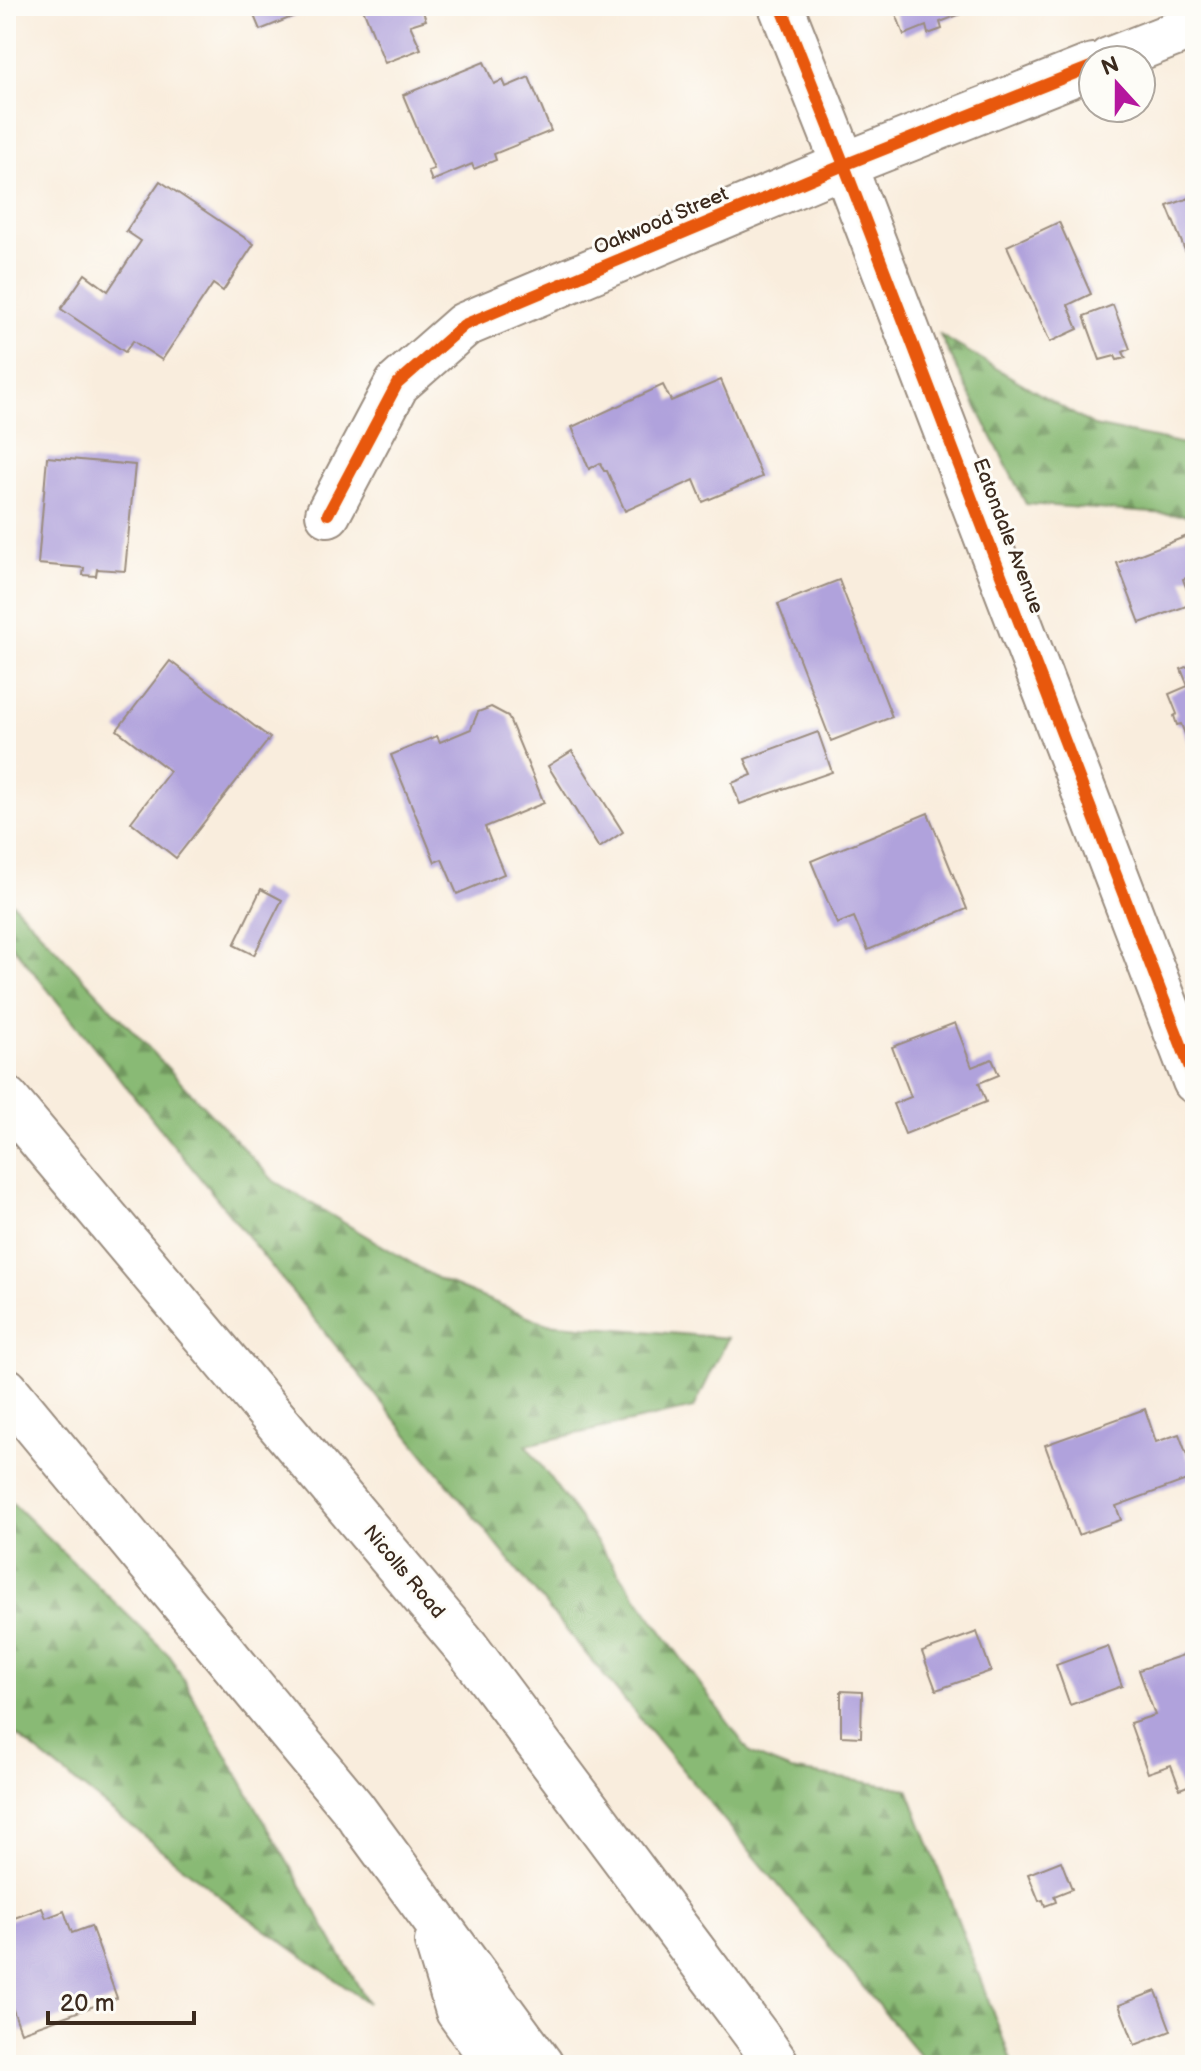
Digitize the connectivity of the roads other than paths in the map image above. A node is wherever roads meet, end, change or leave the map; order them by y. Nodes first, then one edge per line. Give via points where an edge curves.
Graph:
1 (781, 6) edge
2 (1195, 26) edge
3 (1149, 44) edge
4 (1077, 72) edge
5 (844, 165) junction
6 (328, 514) dead end
7 (1195, 1081) edge
8 (6, 1099) edge
9 (6, 1390) edge
10 (426, 1909) junction
11 (767, 2050) edge
12 (497, 2065) edge
13 (541, 2065) edge
14 (789, 2065) edge

1 - 5 main road, Eatondale Avenue
2 - 3 main road
4 - 5 main road, Oakwood Street
5 - 6 main road, Oakwood Street via 464,325 397,384
5 - 7 main road, Eatondale Avenue
8 - 11 main road, Nicolls Road via 467,1648
9 - 10 main road via 352,1807
10 - 12 main road via 458,2011
10 - 13 main road
11 - 14 main road, Nicolls Road

